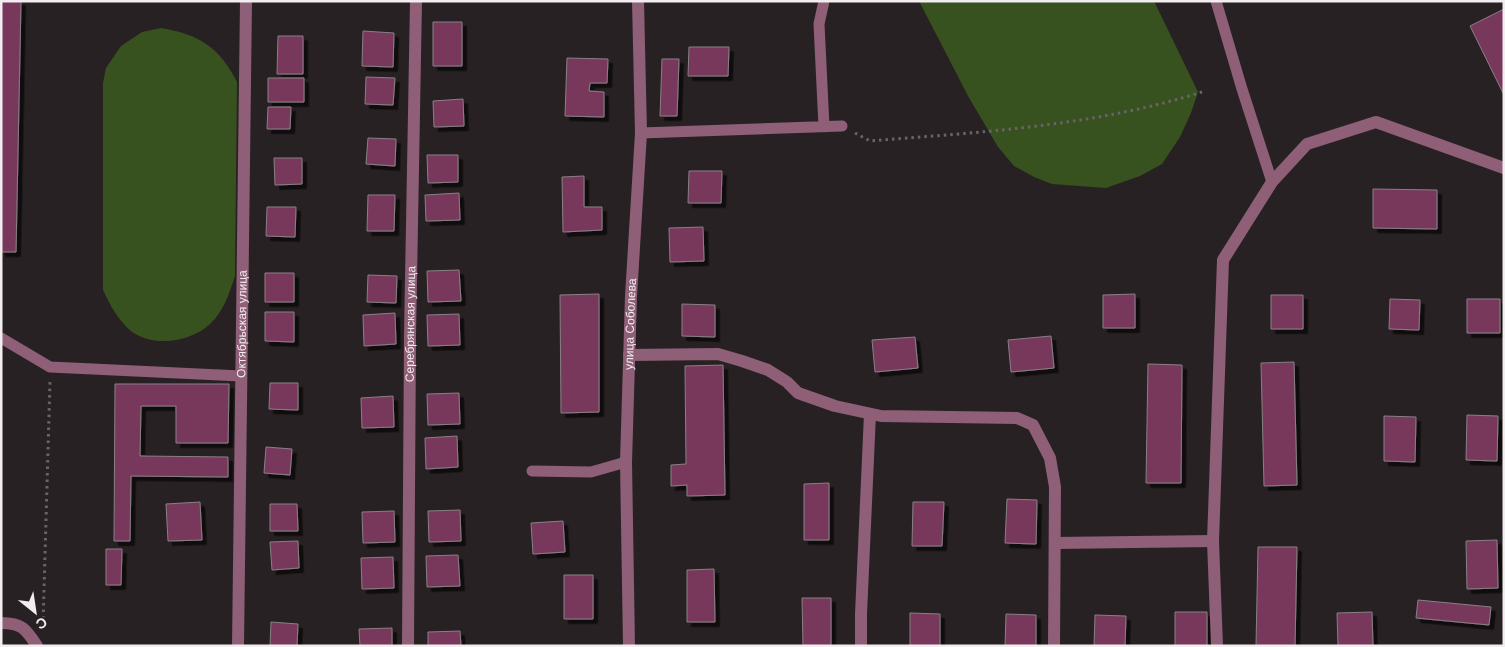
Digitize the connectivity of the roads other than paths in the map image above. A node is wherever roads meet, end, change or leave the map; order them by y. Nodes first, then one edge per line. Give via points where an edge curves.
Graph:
1 (246, 1) edge
2 (416, 1) edge
3 (638, 1) edge
4 (824, 1) edge
5 (1216, 1) edge
6 (842, 126) road end
7 (824, 127) junction
8 (641, 132) junction
9 (1504, 168) edge
10 (1272, 182) junction
11 (1, 338) edge
12 (629, 355) junction
13 (241, 376) junction
14 (870, 414) junction
15 (626, 462) junction
16 (532, 470) dead end
17 (1214, 541) junction
18 (1055, 544) junction
19 (1, 623) edge
20 (37, 646) edge
21 (238, 646) edge
22 (408, 646) edge
23 (629, 646) edge
24 (861, 646) edge
25 (1054, 646) edge
26 (1217, 646) edge

1 - 13 street, Октябрьская улица
2 - 22 street, Серебрянская улица
3 - 8 street, улица Соболева
4 - 7 lane via 819,24
5 - 10 lane
6 - 7 lane
7 - 8 lane
8 - 12 street, улица Соболева
9 - 10 street via 1376,122 1307,144
10 - 17 street via 1223,260
11 - 13 lane via 50,367
12 - 14 street via 718,354 768,370 798,393
12 - 15 street, улица Соболева
13 - 21 street, Октябрьская улица
14 - 18 street via 1017,418 1033,425 1050,458 1055,487
14 - 24 street
15 - 16 lane via 591,472
15 - 23 street, улица Соболева
17 - 18 street
17 - 26 street
18 - 25 street
19 - 20 street via 16,623 28,632

